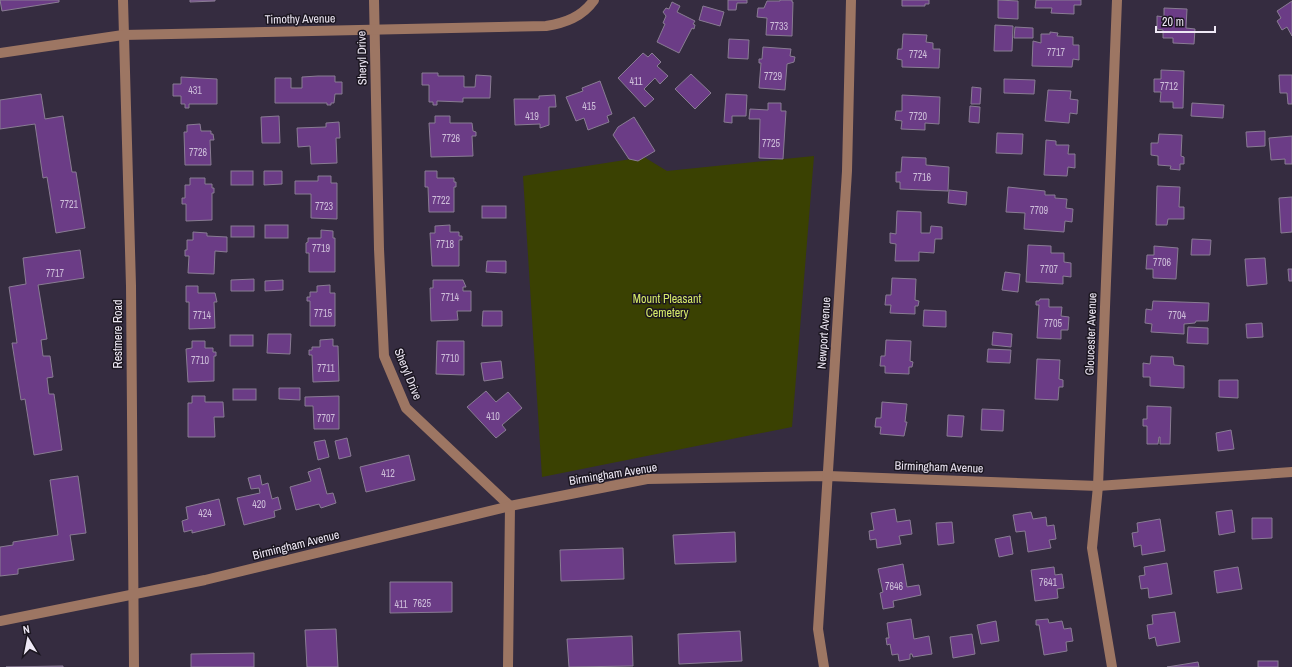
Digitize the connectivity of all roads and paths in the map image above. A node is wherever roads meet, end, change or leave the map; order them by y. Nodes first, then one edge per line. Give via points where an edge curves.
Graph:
1 (123, 0) edge
2 (374, 0) edge
3 (594, 0) edge
4 (851, 0) edge
5 (1117, 0) edge
6 (374, 31) junction
7 (123, 35) junction
8 (0, 54) edge
9 (1292, 472) edge
10 (828, 476) junction
11 (1098, 486) junction
12 (510, 506) junction
13 (134, 595) junction
14 (0, 621) edge
15 (134, 667) edge
16 (508, 667) edge
17 (824, 667) edge
18 (1112, 667) edge

1 - 7 street, Restmere Road
2 - 6 street, Sheryl Drive
3 - 6 street, Timothy Avenue via 576,17 563,23 546,26
4 - 10 street, Newport Avenue via 847,172
5 - 11 street, Gloucester Avenue
6 - 7 street, Timothy Avenue
6 - 12 street, Sheryl Drive via 384,356 406,408
7 - 8 street, Timothy Avenue
7 - 13 street, Restmere Road via 131,286
9 - 11 street, Birmingham Avenue
10 - 11 street, Birmingham Avenue
10 - 12 street, Birmingham Avenue via 647,479
10 - 17 street, Newport Avenue via 818,629
11 - 18 street, Gloucester Avenue via 1092,548
12 - 13 street, Birmingham Avenue
12 - 16 street
13 - 14 street, Birmingham Avenue
13 - 15 street, Restmere Road

